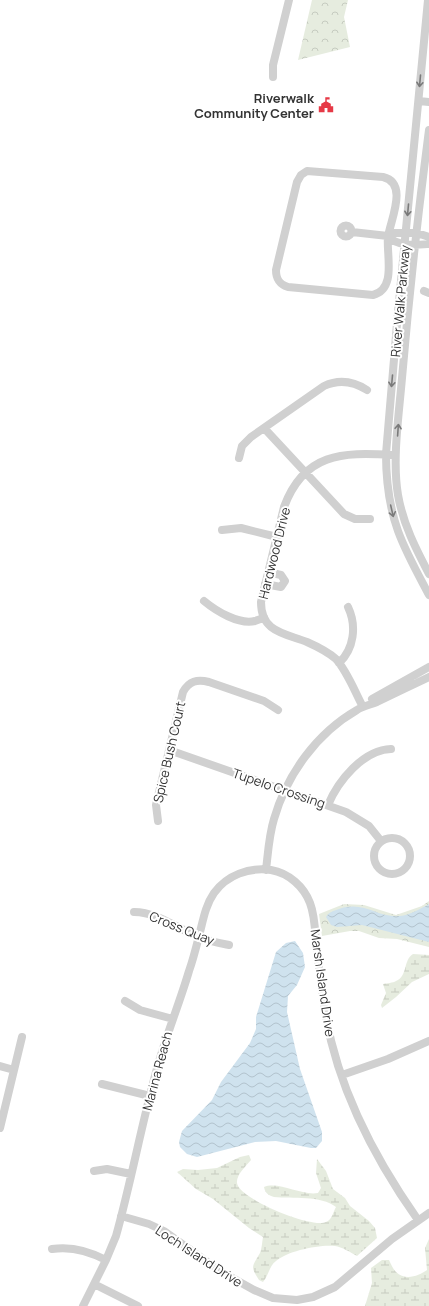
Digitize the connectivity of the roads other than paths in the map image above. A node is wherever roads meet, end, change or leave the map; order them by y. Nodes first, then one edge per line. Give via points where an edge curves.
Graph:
1 (289, 0) edge
2 (428, 0) edge
3 (273, 76) dead end
4 (418, 101) junction
5 (429, 102) edge
6 (429, 130) edge
7 (352, 232) dead end
8 (406, 233) junction
9 (417, 234) junction
10 (388, 236) junction
11 (429, 237) edge
12 (405, 244) junction
13 (429, 244) edge
14 (415, 245) junction
15 (368, 390) dead end
16 (264, 428) junction
17 (386, 454) junction
18 (396, 455) junction
19 (239, 458) dead end
20 (306, 473) junction
21 (370, 519) dead end
22 (222, 530) dead end
23 (277, 536) junction
24 (268, 572) junction
25 (429, 574) edge
26 (265, 584) junction
27 (429, 595) edge
28 (204, 601) dead end
29 (348, 607) dead end
30 (264, 617) junction
31 (339, 664) junction
32 (429, 667) edge
33 (429, 677) edge
34 (363, 707) junction
35 (278, 710) dead end
36 (391, 749) dead end
37 (169, 750) junction
38 (285, 790) junction
39 (328, 805) junction
40 (158, 821) dead end
41 (381, 841) junction
42 (266, 870) junction
43 (134, 912) dead end
44 (199, 937) junction
45 (229, 945) dead end
46 (125, 1001) dead end
47 (172, 1019) junction
48 (22, 1037) dead end
49 (429, 1042) edge
50 (0, 1066) edge
51 (14, 1070) junction
52 (342, 1075) junction
53 (102, 1084) dead end
54 (150, 1096) junction
55 (0, 1128) edge
56 (94, 1171) dead end
57 (131, 1174) junction
58 (429, 1213) edge
59 (121, 1216) junction
60 (418, 1220) junction
61 (52, 1249) dead end
62 (106, 1260) junction
63 (94, 1284) junction
64 (284, 1303) edge
65 (83, 1306) edge
66 (138, 1306) edge

1 - 3 street via 273,65
2 -> 4 street, River Walk Parkway
4 - 5 street
4 -> 8 street, River Walk Parkway
6 - 9 street, River Walk Parkway
7 - 10 street
8 - 9 street
8 - 10 street
8 - 12 street, River Walk Parkway
9 - 11 street
9 - 14 street, River Walk Parkway
10 - 10 street via 394,217 396,191 390,180 383,177 307,171 297,182 276,270 277,280 288,288 378,294 384,289 387,280
10 - 12 street via 392,241
12 - 14 street
12 -> 17 street, River Walk Parkway
13 - 14 street
18 -> 14 street, River Walk Parkway
15 - 16 street via 348,382 329,384
16 - 19 street via 246,441
16 - 20 street
17 - 18 street, Hardwood Drive
17 - 20 street, Hardwood Drive via 337,456 316,465
17 -> 27 street, River Walk Parkway via 387,488 393,517
18 - 25 street, River Walk Parkway via 396,484 401,508 411,537
20 - 21 street via 344,514 355,519
20 - 23 street, Hardwood Drive via 288,496
22 - 23 street via 241,528
23 - 24 street, Hardwood Drive
24 - 26 street, Hardwood Drive
24 - 26 street via 281,576 285,581 282,587
26 - 30 street, Hardwood Drive via 261,602
28 - 30 street via 221,613 242,620 254,621
29 - 31 street via 352,621 351,647
30 - 31 street, Hardwood Drive via 274,630 311,644
31 - 34 street, Hardwood Drive
32 - 34 street
33 - 34 street
34 - 38 street via 337,724 315,744
35 - 37 street, Spice Bush Court via 264,701 216,684 202,680 194,681 183,692
36 - 39 street via 371,754 355,767 339,785
37 - 38 street, Tupelo Crossing
37 - 40 street, Spice Bush Court via 156,805
38 - 39 street, Tupelo Crossing
38 - 42 street via 273,823
39 - 41 street, Tupelo Crossing via 359,819 369,826
41 - 41 street via 375,848 375,865 381,872 399,874 406,868 410,852 398,839 389,838
42 - 44 street, Marina Reach via 248,870 237,874 218,888 206,908
42 - 52 street, Marsh Island Drive via 281,873 294,880 310,902 326,1020
43 - 44 street, Cross Quay via 154,915
44 - 45 street, Cross Quay
44 - 47 street, Marina Reach
46 - 47 street via 140,1010
47 - 54 street, Marina Reach
48 - 51 street
49 - 52 street
50 - 51 street
51 - 55 street
52 - 60 street, Marsh Island Drive via 371,1145
53 - 54 street
54 - 57 street, Marina Reach
56 - 57 street via 107,1169
57 - 59 street, Marina Reach
58 - 60 street, Loch Island Drive
59 - 62 street, Marina Reach
59 - 64 street, Loch Island Drive via 164,1231 220,1271
60 - 64 street, Loch Island Drive via 335,1287 313,1297
61 - 62 street via 74,1249
62 - 63 street, Marina Reach
63 - 65 street, Marina Reach
63 - 66 street

